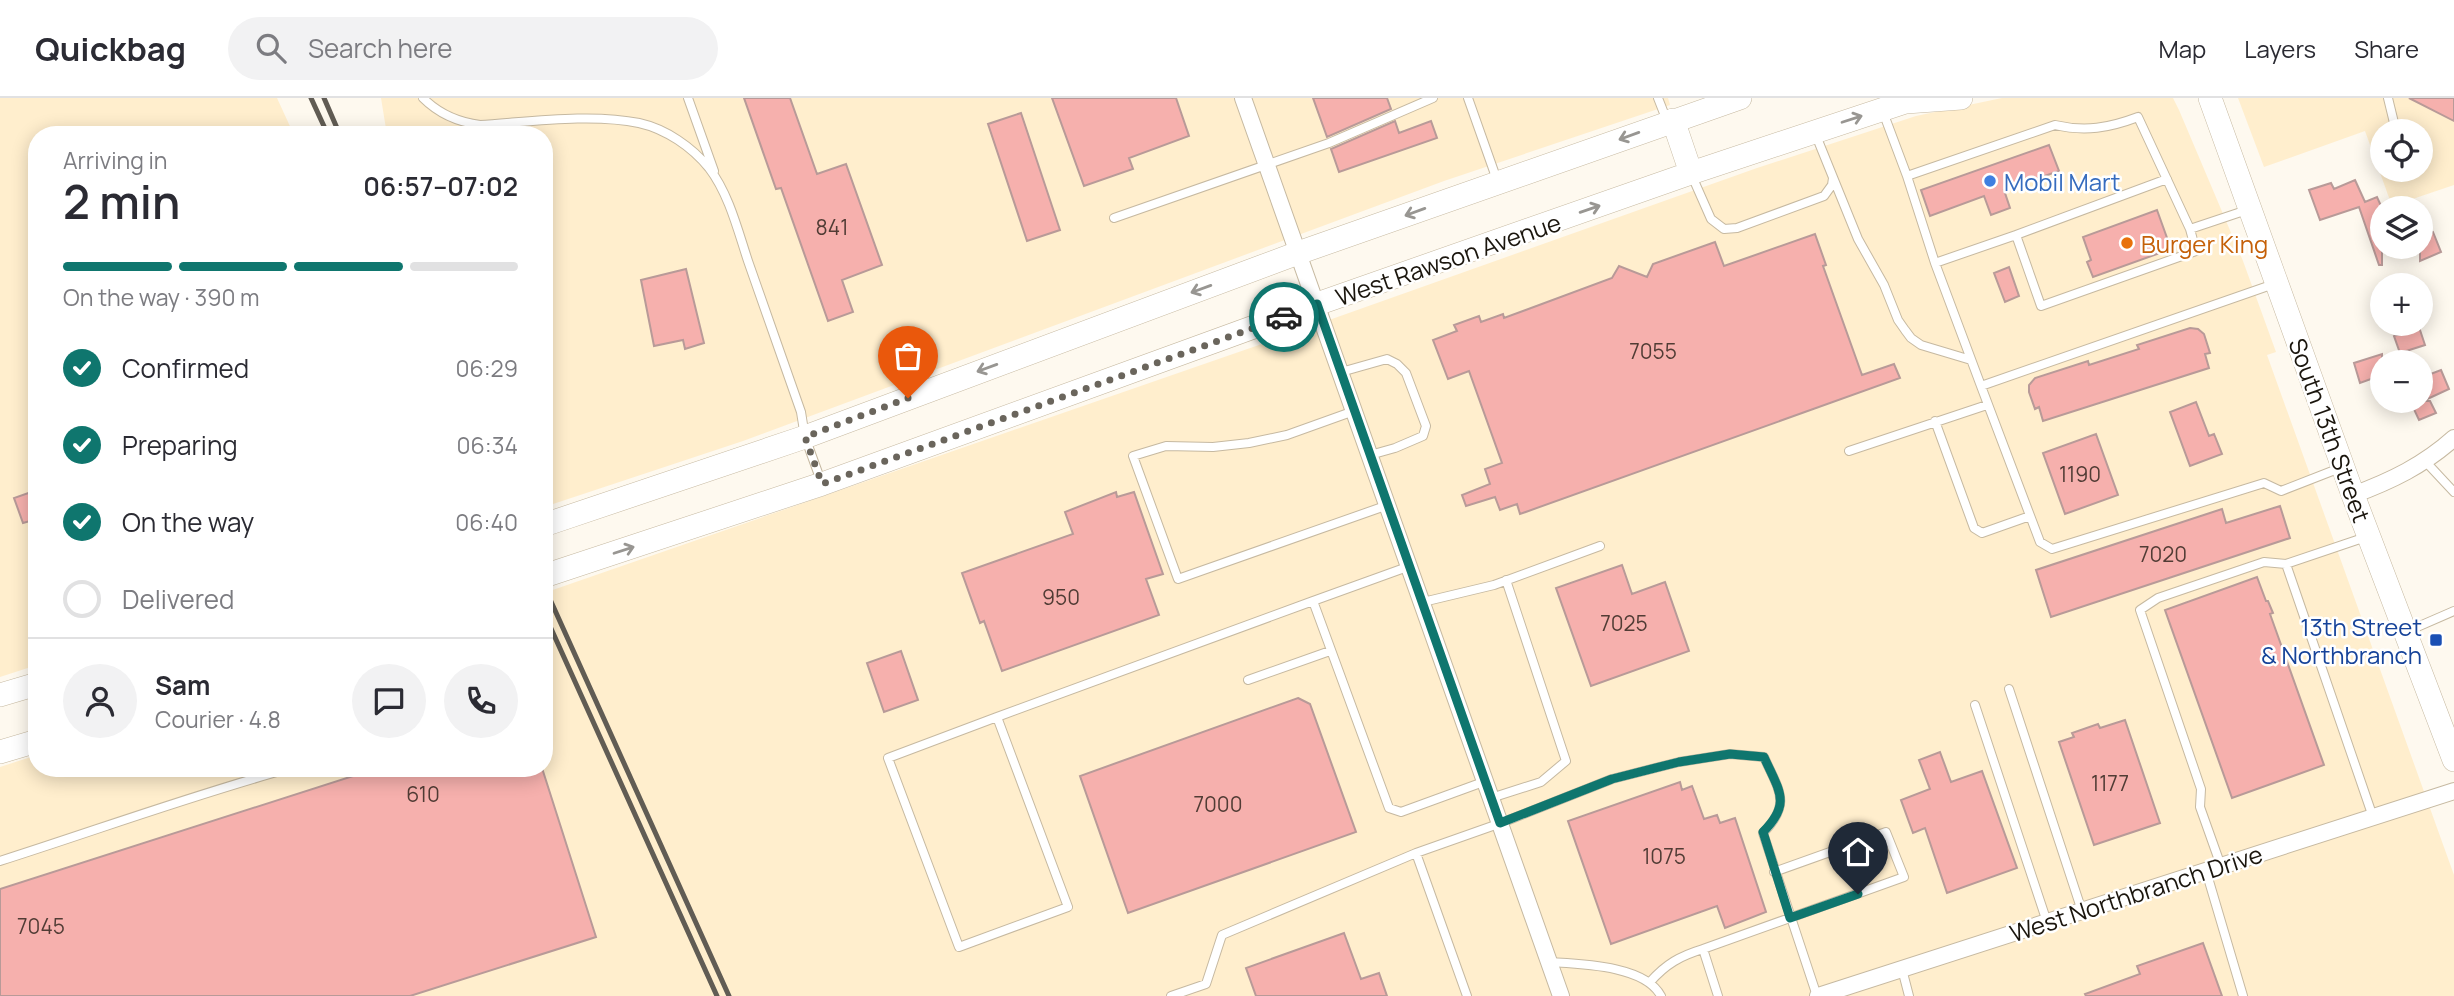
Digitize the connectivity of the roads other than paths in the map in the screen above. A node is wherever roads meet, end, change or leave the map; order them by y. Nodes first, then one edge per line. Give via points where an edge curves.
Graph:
1 (423, 98) edge
2 (688, 98) edge
3 (1243, 98) edge
4 (1433, 98) edge
5 (1468, 98) edge
6 (1658, 98) edge
7 (1740, 98) edge
8 (1961, 98) edge
9 (2210, 98) edge
10 (2388, 98) edge
11 (1911, 100) edge
12 (1880, 104) edge
13 (2393, 119) edge
14 (1670, 121) junction
15 (1814, 132) junction
16 (1266, 163) junction
17 (1691, 173) junction
18 (1833, 175) junction
19 (1907, 176) junction
20 (2167, 179) junction
21 (1498, 182) junction
22 (720, 186) junction
23 (2250, 209) junction
24 (1114, 218) dead end
25 (2190, 229) junction
26 (2016, 235) junction
27 (1298, 253) junction
28 (1935, 263) junction
29 (2277, 283) junction
30 (1317, 304) junction
31 (1971, 360) junction
32 (1341, 372) junction
33 (1981, 386) junction
34 (1987, 405) junction
35 (1355, 411) junction
36 (1936, 421) junction
37 (805, 437) junction
38 (2454, 438) edge
39 (1849, 451) dead end
40 (1370, 455) junction
41 (2426, 461) junction
42 (2343, 467) junction
43 (822, 484) junction
44 (2454, 492) edge
45 (2353, 495) junction
46 (1388, 505) junction
47 (2030, 516) junction
48 (553, 522) edge
49 (2369, 536) junction
50 (1600, 546) dead end
51 (2286, 564) junction
52 (1410, 566) junction
53 (553, 573) edge
54 (1506, 580) junction
55 (1313, 601) junction
56 (1423, 602) junction
57 (2454, 611) edge
58 (2406, 632) junction
59 (1330, 651) junction
60 (1248, 680) dead end
61 (28, 687) edge
62 (2009, 689) dead end
63 (0, 695) edge
64 (1975, 705) dead end
65 (997, 717) junction
66 (2447, 717) edge
67 (28, 744) edge
68 (0, 752) edge
69 (2454, 760) edge
70 (260, 777) edge
71 (1486, 781) junction
72 (2454, 790) edge
73 (1491, 797) junction
74 (2373, 817) junction
75 (1500, 823) junction
76 (1416, 853) junction
77 (0, 861) edge
78 (2214, 868) junction
79 (1774, 872) junction
80 (2082, 911) junction
81 (1790, 918) junction
82 (2047, 922) junction
83 (1703, 949) junction
84 (1549, 962) junction
85 (1902, 969) junction
86 (1650, 982) junction
87 (1171, 996) edge
88 (1467, 996) edge
89 (1562, 996) edge
90 (1661, 996) edge
91 (1718, 996) edge
92 (1818, 996) edge
93 (1909, 996) edge
94 (2243, 996) edge

1 - 22 lane via 442,114 480,125 599,119 641,123 680,141
2 - 22 lane
3 - 16 street
4 - 16 lane
5 - 21 lane
6 - 14 lane
7 - 14 main road
8 - 11 main road, West Rawson Avenue
9 - 23 main road, South 13th Street
10 - 13 lane
11 - 12 main road, West Rawson Avenue
15 -> 12 main road, West Rawson Avenue
12 - 19 lane
14 - 17 main road
14 -> 21 main road
15 - 17 main road, West Rawson Avenue
15 - 18 lane
16 - 24 lane
16 - 27 street
17 - 18 lane via 1711,219 1724,229 1737,229 1824,197
30 -> 17 main road, West Rawson Avenue
18 - 31 lane via 1858,239 1905,330 1921,345
19 - 20 lane via 2054,125 2101,129 2138,117
19 - 28 lane
20 - 25 lane
20 - 26 lane
21 -> 27 main road
22 - 37 lane via 801,412
23 - 25 lane
23 - 29 main road, South 13th Street
25 - 26 lane via 2196,251 2041,306
26 - 28 lane
27 - 30 street
27 -> 37 main road
28 - 31 lane
29 - 33 lane
29 - 42 main road, South 13th Street
30 - 32 street
30 - 43 main road, West Rawson Avenue
31 - 33 lane
32 - 35 street
32 - 40 lane via 1387,359 1397,364 1406,373 1426,426 1423,436 1413,442
33 - 34 lane
34 - 36 lane
34 - 47 lane
35 - 40 street
35 - 46 lane via 1249,443 1166,446 1133,456 1178,579
36 - 39 lane
36 - 47 lane via 1974,527 1982,533
37 - 43 lane
37 - 48 main road
38 - 41 street
40 - 46 street
41 - 44 lane
41 - 45 street
42 - 45 main road, South 13th Street
42 - 47 lane via 2281,491 2264,483 2052,549 2040,542
53 -> 43 main road, West Rawson Avenue
45 - 49 main road, South 13th Street
46 - 52 street
49 - 51 lane
49 - 58 main road, South 13th Street
50 - 54 lane
51 - 74 lane
51 - 78 lane via 2263,562 2158,597 2140,611 2201,789 2200,807
52 - 55 lane
52 - 56 street
54 - 56 lane
54 - 73 lane via 1566,761 1541,782
55 - 59 lane
55 - 65 lane
56 - 71 street
57 - 58 lane
58 - 66 main road, South 13th Street
59 - 60 lane
59 - 71 lane via 1389,808 1401,812
61 - 63 main road
62 - 80 lane
64 - 82 lane
65 - 65 lane via 1068,907 959,947 888,758
66 - 69 main road, South 13th Street
67 - 68 main road
70 - 77 lane
71 - 73 street
72 - 74 street, West Northbranch Drive
73 - 75 street
74 - 78 street, West Northbranch Drive
75 - 76 lane
75 - 79 lane via 1612,779 1679,762 1730,754 1764,757 1782,803 1777,818 1763,832
75 - 84 street
76 - 87 lane via 1222,935 1206,984
76 - 88 lane
78 - 80 street, West Northbranch Drive
78 - 94 lane
79 - 81 lane
79 - 81 lane via 1886,832 1904,877
80 - 82 street, West Northbranch Drive
81 - 83 lane
81 - 92 lane
82 - 85 street, West Northbranch Drive
83 - 86 lane via 1675,959
83 - 91 lane
84 - 86 lane via 1607,966
84 - 89 street
85 - 92 street, West Northbranch Drive
85 - 93 lane
86 - 90 lane

